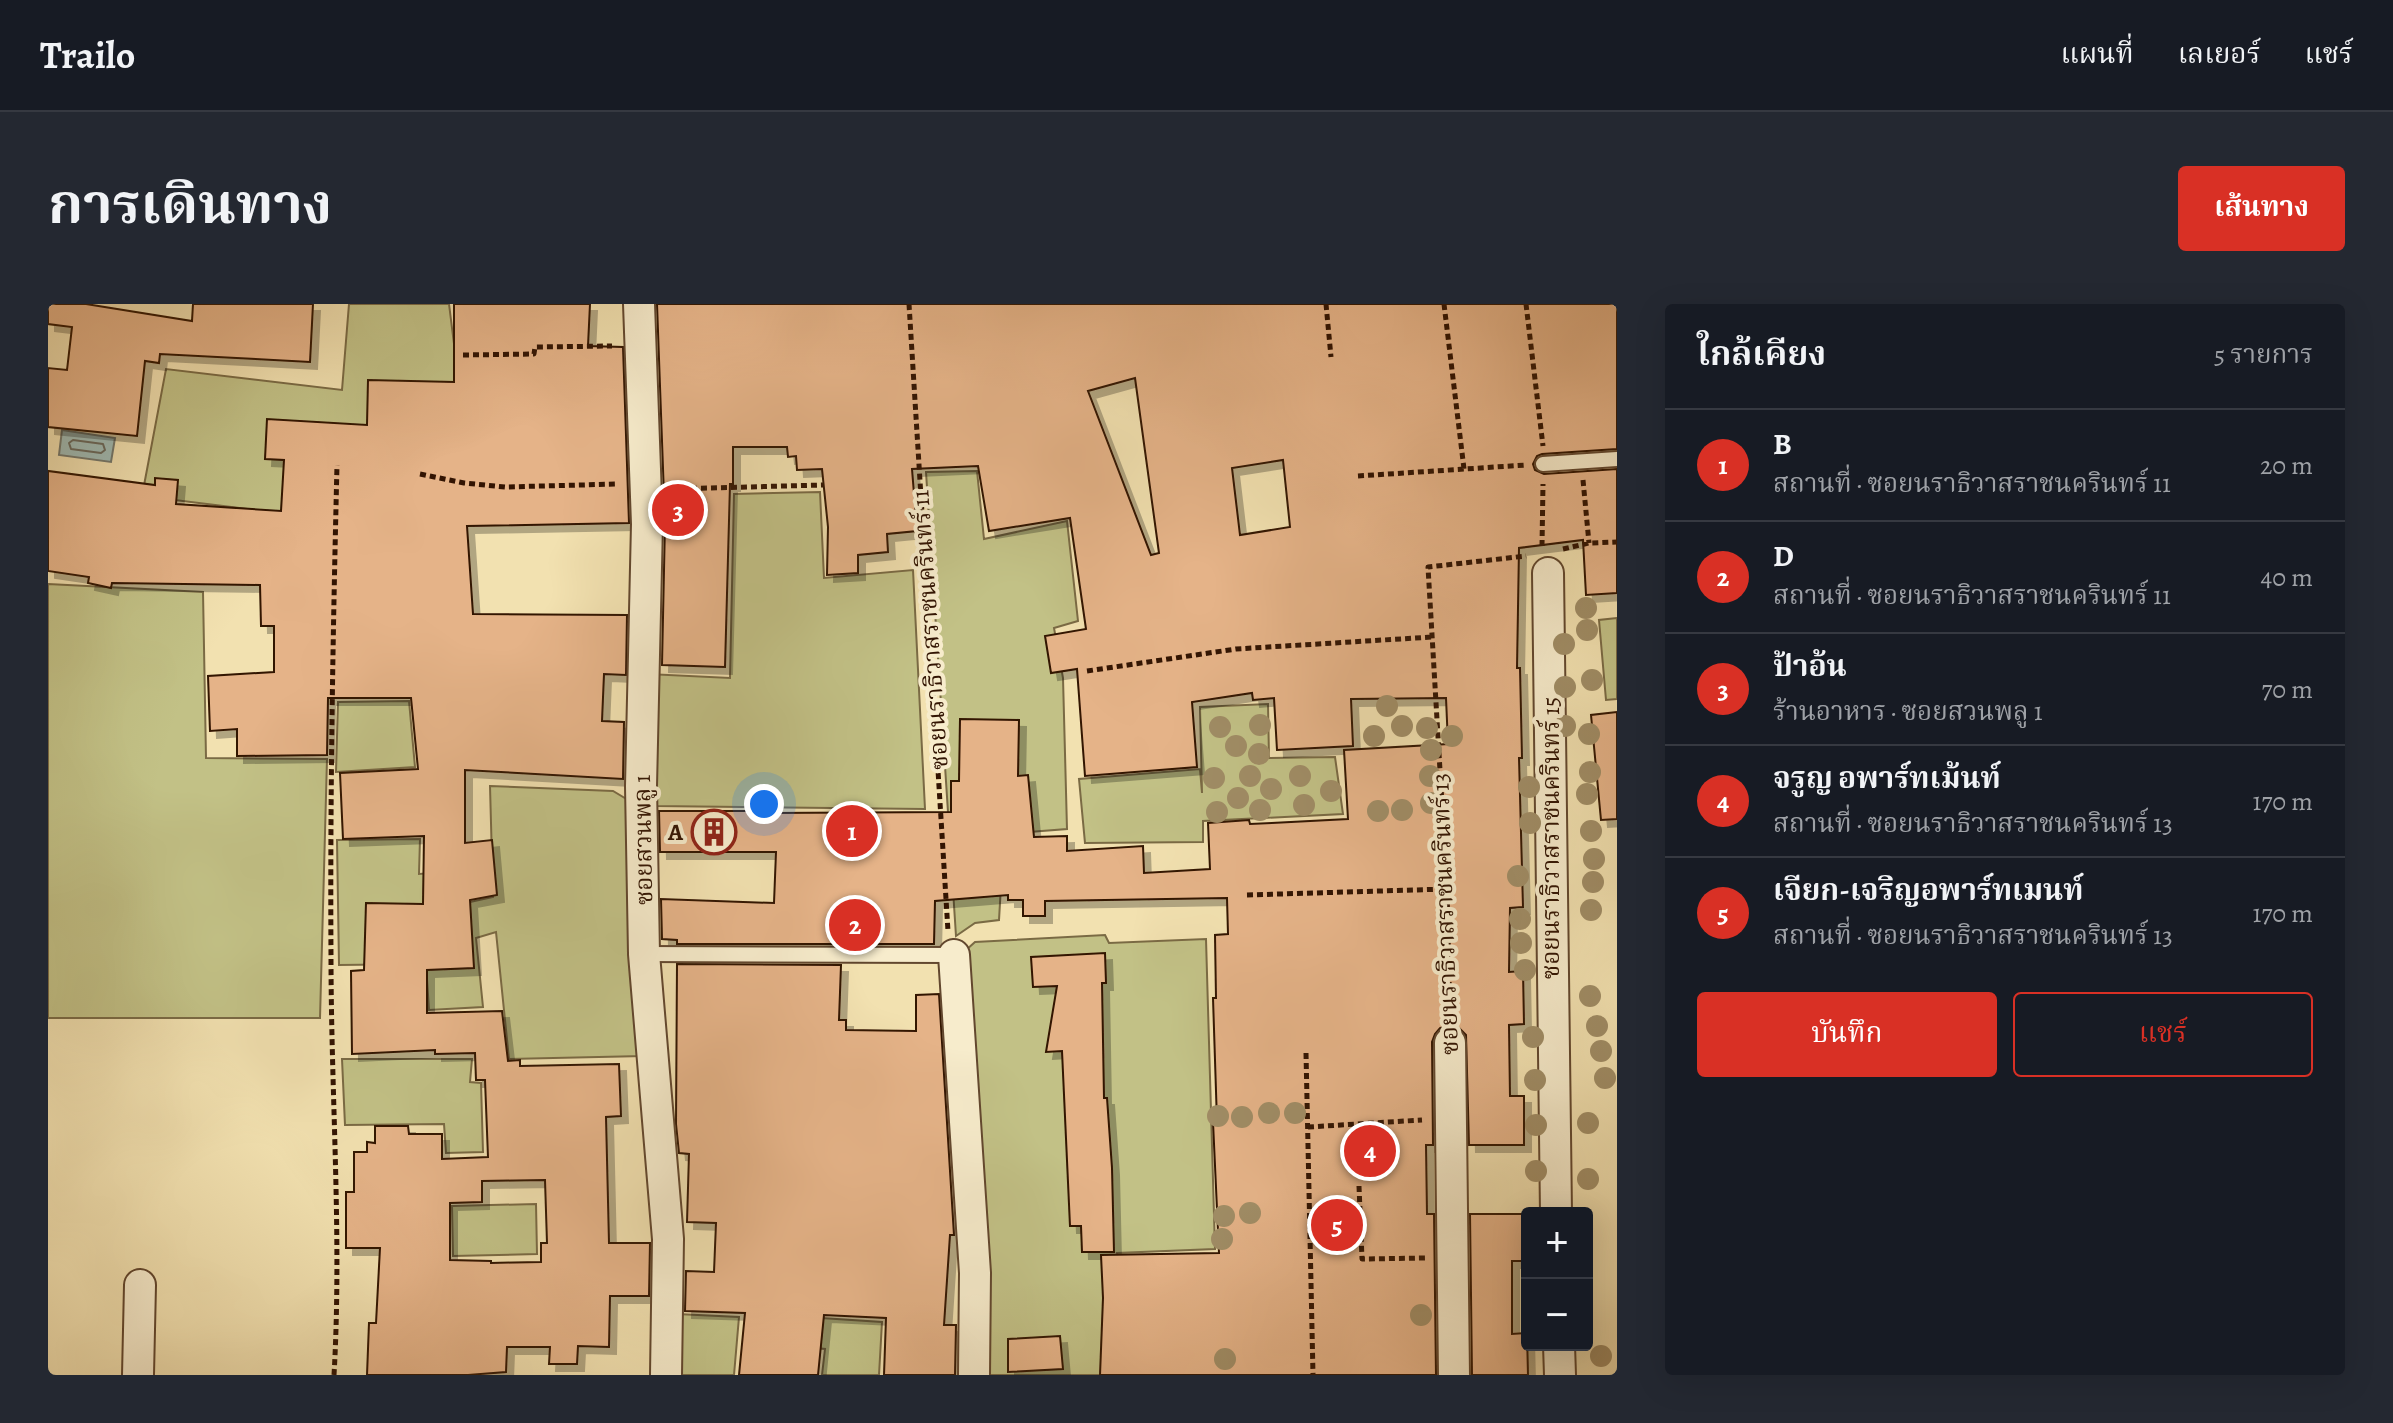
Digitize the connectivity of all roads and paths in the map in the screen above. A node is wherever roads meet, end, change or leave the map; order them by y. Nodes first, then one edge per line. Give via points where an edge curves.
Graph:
1 (639, 304) edge
2 (909, 304) edge
3 (1326, 304) edge
4 (1444, 304) edge
5 (1526, 304) edge
6 (640, 345) junction
7 (463, 355) dead end
8 (1331, 357) dead end
9 (1617, 459) edge
10 (1581, 461) junction
11 (1543, 464) junction
12 (337, 465) dead end
13 (1464, 469) junction
14 (1358, 476) dead end
15 (1617, 542) edge
16 (1589, 543) junction
17 (1545, 564) junction
18 (1432, 637) junction
19 (1087, 671) dead end
20 (1447, 889) junction
21 (1247, 895) dead end
22 (644, 954) junction
23 (954, 955) junction
24 (1450, 1043) joint
25 (1306, 1053) dead end
26 (1449, 1118) junction
27 (1308, 1127) junction
28 (1359, 1186) dead end
29 (1556, 1207) edge
30 (1452, 1257) junction
31 (140, 1285) dead end
32 (1559, 1351) edge
33 (138, 1375) edge
34 (334, 1375) edge
35 (666, 1375) edge
36 (974, 1375) edge
37 (1313, 1375) edge
38 (1454, 1375) edge
39 (1560, 1375) edge

1 - 6 street, ซอยสวนพลู 1
2 - 23 path, ซอยนราธิวาสราชนครินทร์ 11 via 948,930
3 - 8 path
4 - 13 path
5 - 11 path
6 - 7 path
6 - 22 street, ซอยสวนพลู 1 via 647,524 641,786
9 - 10 lane
10 - 11 lane
10 - 16 path
11 - 13 path
11 - 17 path
12 - 34 path via 331,958 338,1301
13 - 14 path
15 - 16 path
16 - 17 path
17 - 18 path, ซอยนราธิวาสราชนครินทร์ 13 via 1428,567
17 - 29 street, ซอยนราธิวาสราชนครินทร์ 15
18 - 19 path via 1236,649
18 - 20 path, ซอยนราธิวาสราชนครินทร์ 13
20 - 21 path
20 - 24 path, ซอยนราธิวาสราชนครินทร์ 13
22 - 23 lane
22 - 35 street, ซอยสวนพลู 1 via 668,1239
23 - 36 street via 975,1273
24 - 26 street, ซอยนราธิวาสราชนครินทร์ 13
25 - 27 path
26 - 27 path
26 - 30 street, ซอยนราธิวาสราชนครินทร์ 13
27 - 37 path
28 - 30 path via 1362,1259
30 - 38 street, ซอยนราธิวาสราชนครินทร์ 13
31 - 33 street
32 - 39 street

